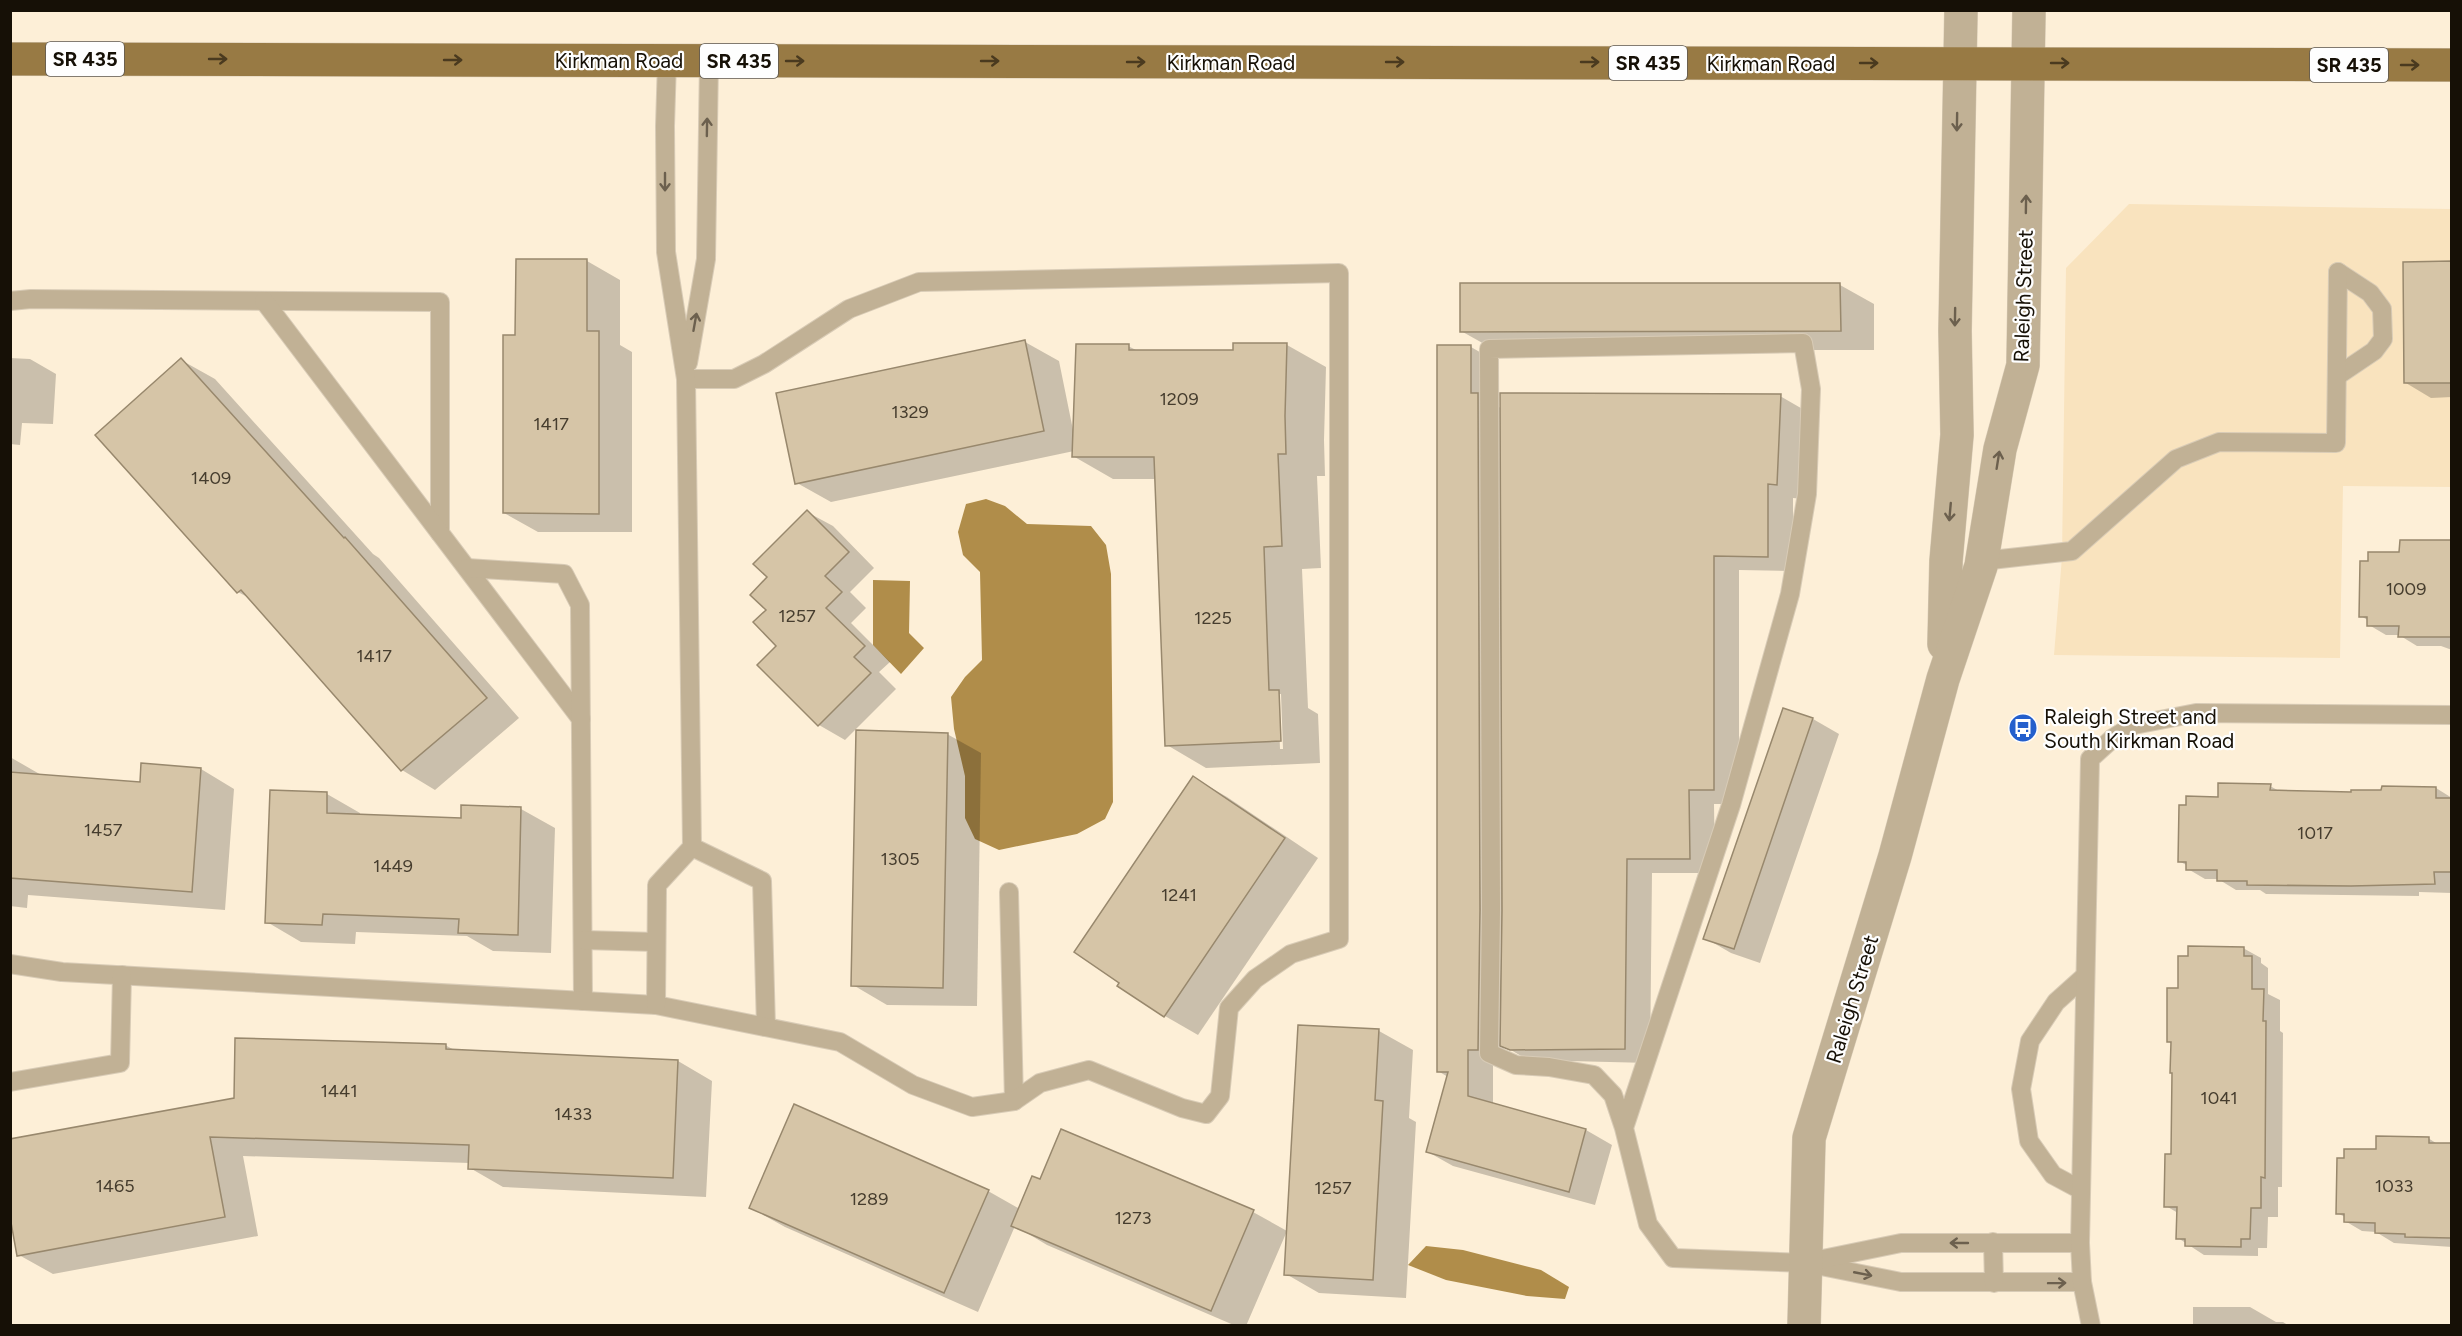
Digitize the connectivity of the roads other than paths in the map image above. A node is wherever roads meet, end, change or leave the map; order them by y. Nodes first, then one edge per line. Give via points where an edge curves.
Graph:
1 (1961, 10) edge
2 (2029, 10) edge
3 (10, 59) edge
4 (667, 60) junction
5 (709, 61) junction
6 (1959, 63) junction
7 (2028, 64) junction
8 (2451, 65) edge
9 (10, 301) edge
10 (264, 301) junction
11 (2337, 376) junction
12 (686, 379) junction
13 (440, 533) junction
14 (1982, 561) junction
15 (467, 568) junction
16 (1943, 679) junction
17 (2451, 715) edge
18 (581, 719) junction
19 (692, 847) junction
20 (1009, 892) dead end
21 (583, 940) junction
22 (656, 942) junction
23 (10, 964) edge
24 (122, 975) junction
25 (2085, 976) junction
26 (583, 1001) junction
27 (656, 1005) junction
28 (766, 1027) junction
29 (10, 1082) edge
30 (1014, 1101) junction
31 (1624, 1128) junction
32 (2081, 1190) junction
33 (1993, 1242) junction
34 (2080, 1243) junction
35 (1806, 1263) junction
36 (2082, 1282) junction
37 (1994, 1283) junction
38 (1804, 1326) edge
39 (2091, 1326) edge

1 - 6 street, Raleigh Street
2 - 7 street, Raleigh Street
3 -> 4 main road, Kirkman Road / SR 435
4 - 5 main road, Kirkman Road / SR 435
4 -> 12 lane via 666,252
5 -> 6 main road, Kirkman Road / SR 435
12 -> 5 lane via 706,259
6 - 7 main road, Kirkman Road / SR 435
6 -> 16 street, Raleigh Street via 1957,435 1946,561
7 -> 8 main road, Kirkman Road / SR 435
14 -> 7 street, Raleigh Street via 2000,449 2023,365
9 - 10 lane
10 - 13 lane
10 - 13 lane via 440,302
11 - 11 lane via 2337,353 2338,272 2370,293 2382,309 2382,339 2374,351
11 - 14 lane via 2336,443 2219,442 2176,459 2072,551
12 - 19 lane
12 - 30 lane via 734,379 849,309 919,282 1339,273 1339,939 1291,954 1255,979 1229,1008 1220,1096 1206,1114 1089,1070 1040,1083
13 - 15 lane
14 - 16 street, Raleigh Street
15 - 18 lane
15 - 18 lane via 564,574 580,605
16 - 35 street, Raleigh Street via 1895,856 1809,1138
17 - 25 lane via 2196,713 2134,725 2113,738 2090,759
18 - 21 lane
19 - 22 lane via 657,885
19 - 28 lane via 762,881
20 - 30 lane
21 - 22 lane
21 - 26 lane
22 - 27 lane
23 - 24 lane
24 - 26 lane
24 - 29 lane via 120,1063
25 - 32 lane
25 - 32 lane via 2056,1002 2030,1041 2021,1089 2029,1141 2053,1175
26 - 27 lane
27 - 28 lane
28 - 30 lane via 840,1042 913,1085 972,1107
31 - 31 lane via 1731,805 1790,594 1807,494 1811,389 1803,343 1489,349 1489,1053 1516,1065 1594,1075 1613,1095
31 - 35 lane via 1648,1224 1673,1258
32 - 34 lane
33 - 34 lane
33 -> 35 lane via 1901,1243
33 - 37 lane
34 - 36 lane
35 -> 37 lane via 1901,1282
35 - 38 street, Raleigh Street
37 -> 36 lane
36 - 39 lane

